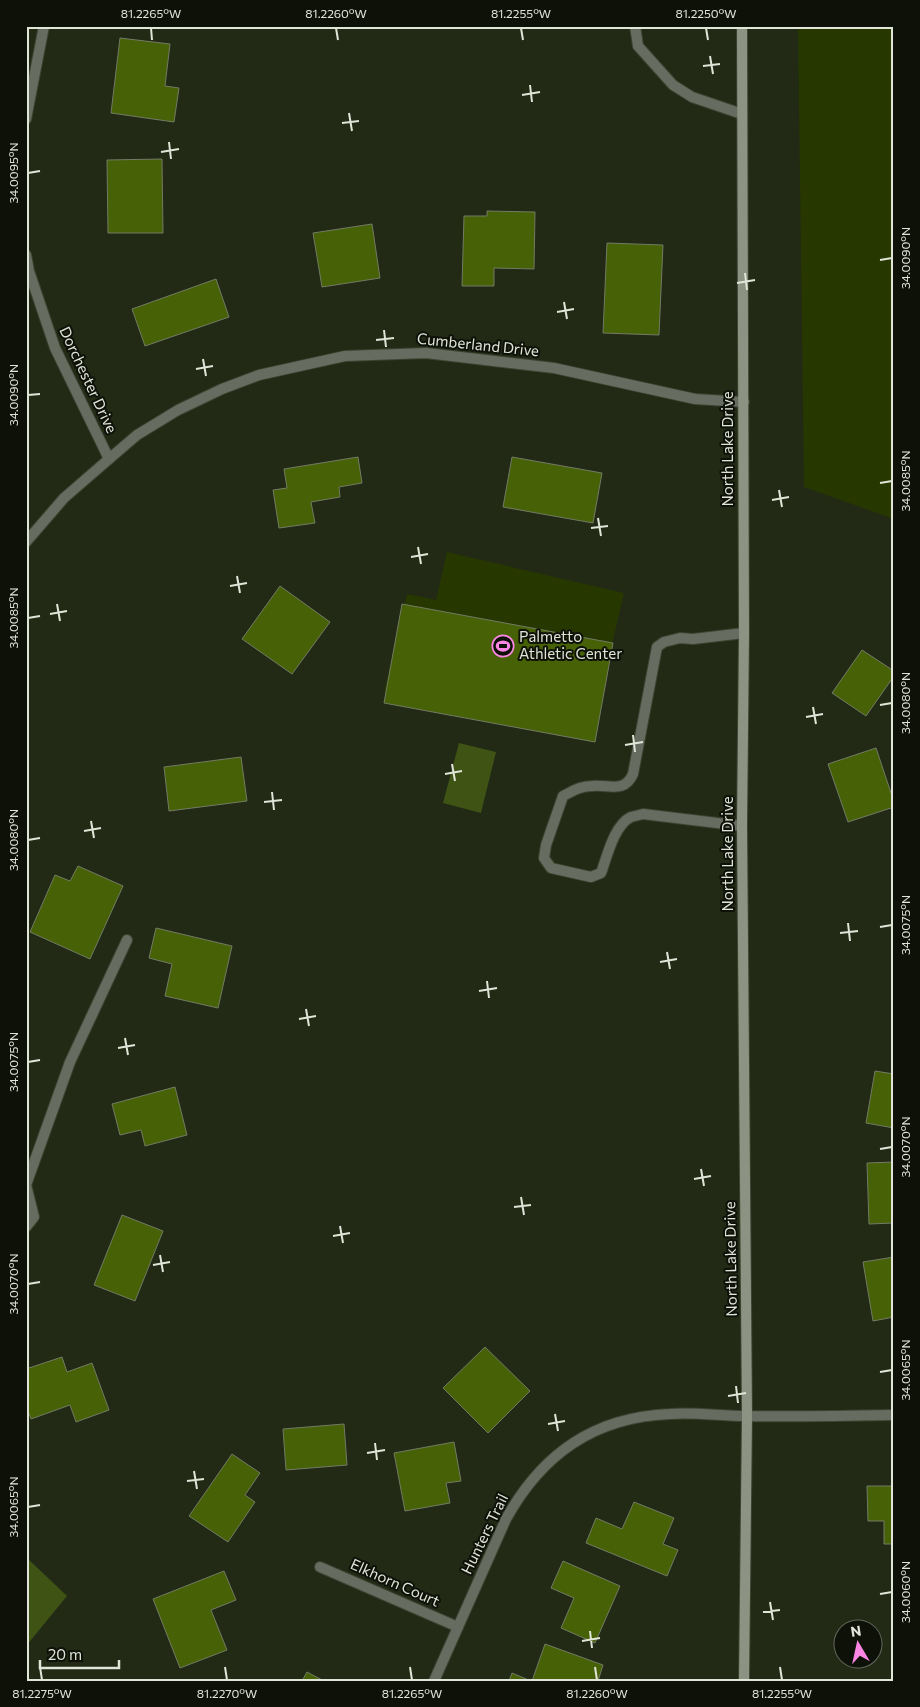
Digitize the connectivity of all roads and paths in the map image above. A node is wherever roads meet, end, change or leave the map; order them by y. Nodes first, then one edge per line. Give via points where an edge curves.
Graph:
1 (44, 26) edge
2 (635, 26) edge
3 (742, 26) edge
4 (742, 114) junction
5 (26, 119) edge
6 (26, 255) edge
7 (744, 402) junction
8 (109, 459) junction
9 (26, 542) edge
10 (744, 633) junction
11 (742, 826) junction
12 (127, 940) dead end
13 (26, 1185) edge
14 (26, 1227) edge
15 (894, 1415) edge
16 (747, 1416) junction
17 (320, 1567) dead end
18 (458, 1627) junction
19 (434, 1681) edge
20 (744, 1681) edge

1 - 5 street
2 - 4 street via 638,46 673,85 692,96
3 - 4 main road, North Lake Drive
4 - 7 main road, North Lake Drive
6 - 8 street, Dorchester Drive via 28,271 55,348
7 - 8 street, Cumberland Drive via 695,399 554,368 426,353 345,356 259,375 222,389 145,430
7 - 10 main road, North Lake Drive
8 - 9 street, Cumberland Drive via 64,498
10 - 11 main road, North Lake Drive
10 - 11 street via 680,638 657,647 629,782 619,787 578,788 563,796 544,858 551,868 591,877 601,874 622,824 643,814
11 - 16 main road, North Lake Drive
12 - 13 street via 70,1062
13 - 14 street via 34,1217
15 - 16 street, Hunters Trail
16 - 18 street, Hunters Trail via 645,1416 596,1430 553,1458 534,1476 506,1519
16 - 20 main road, North Lake Drive
17 - 18 street, Elkhorn Court
18 - 19 street, Hunters Trail

